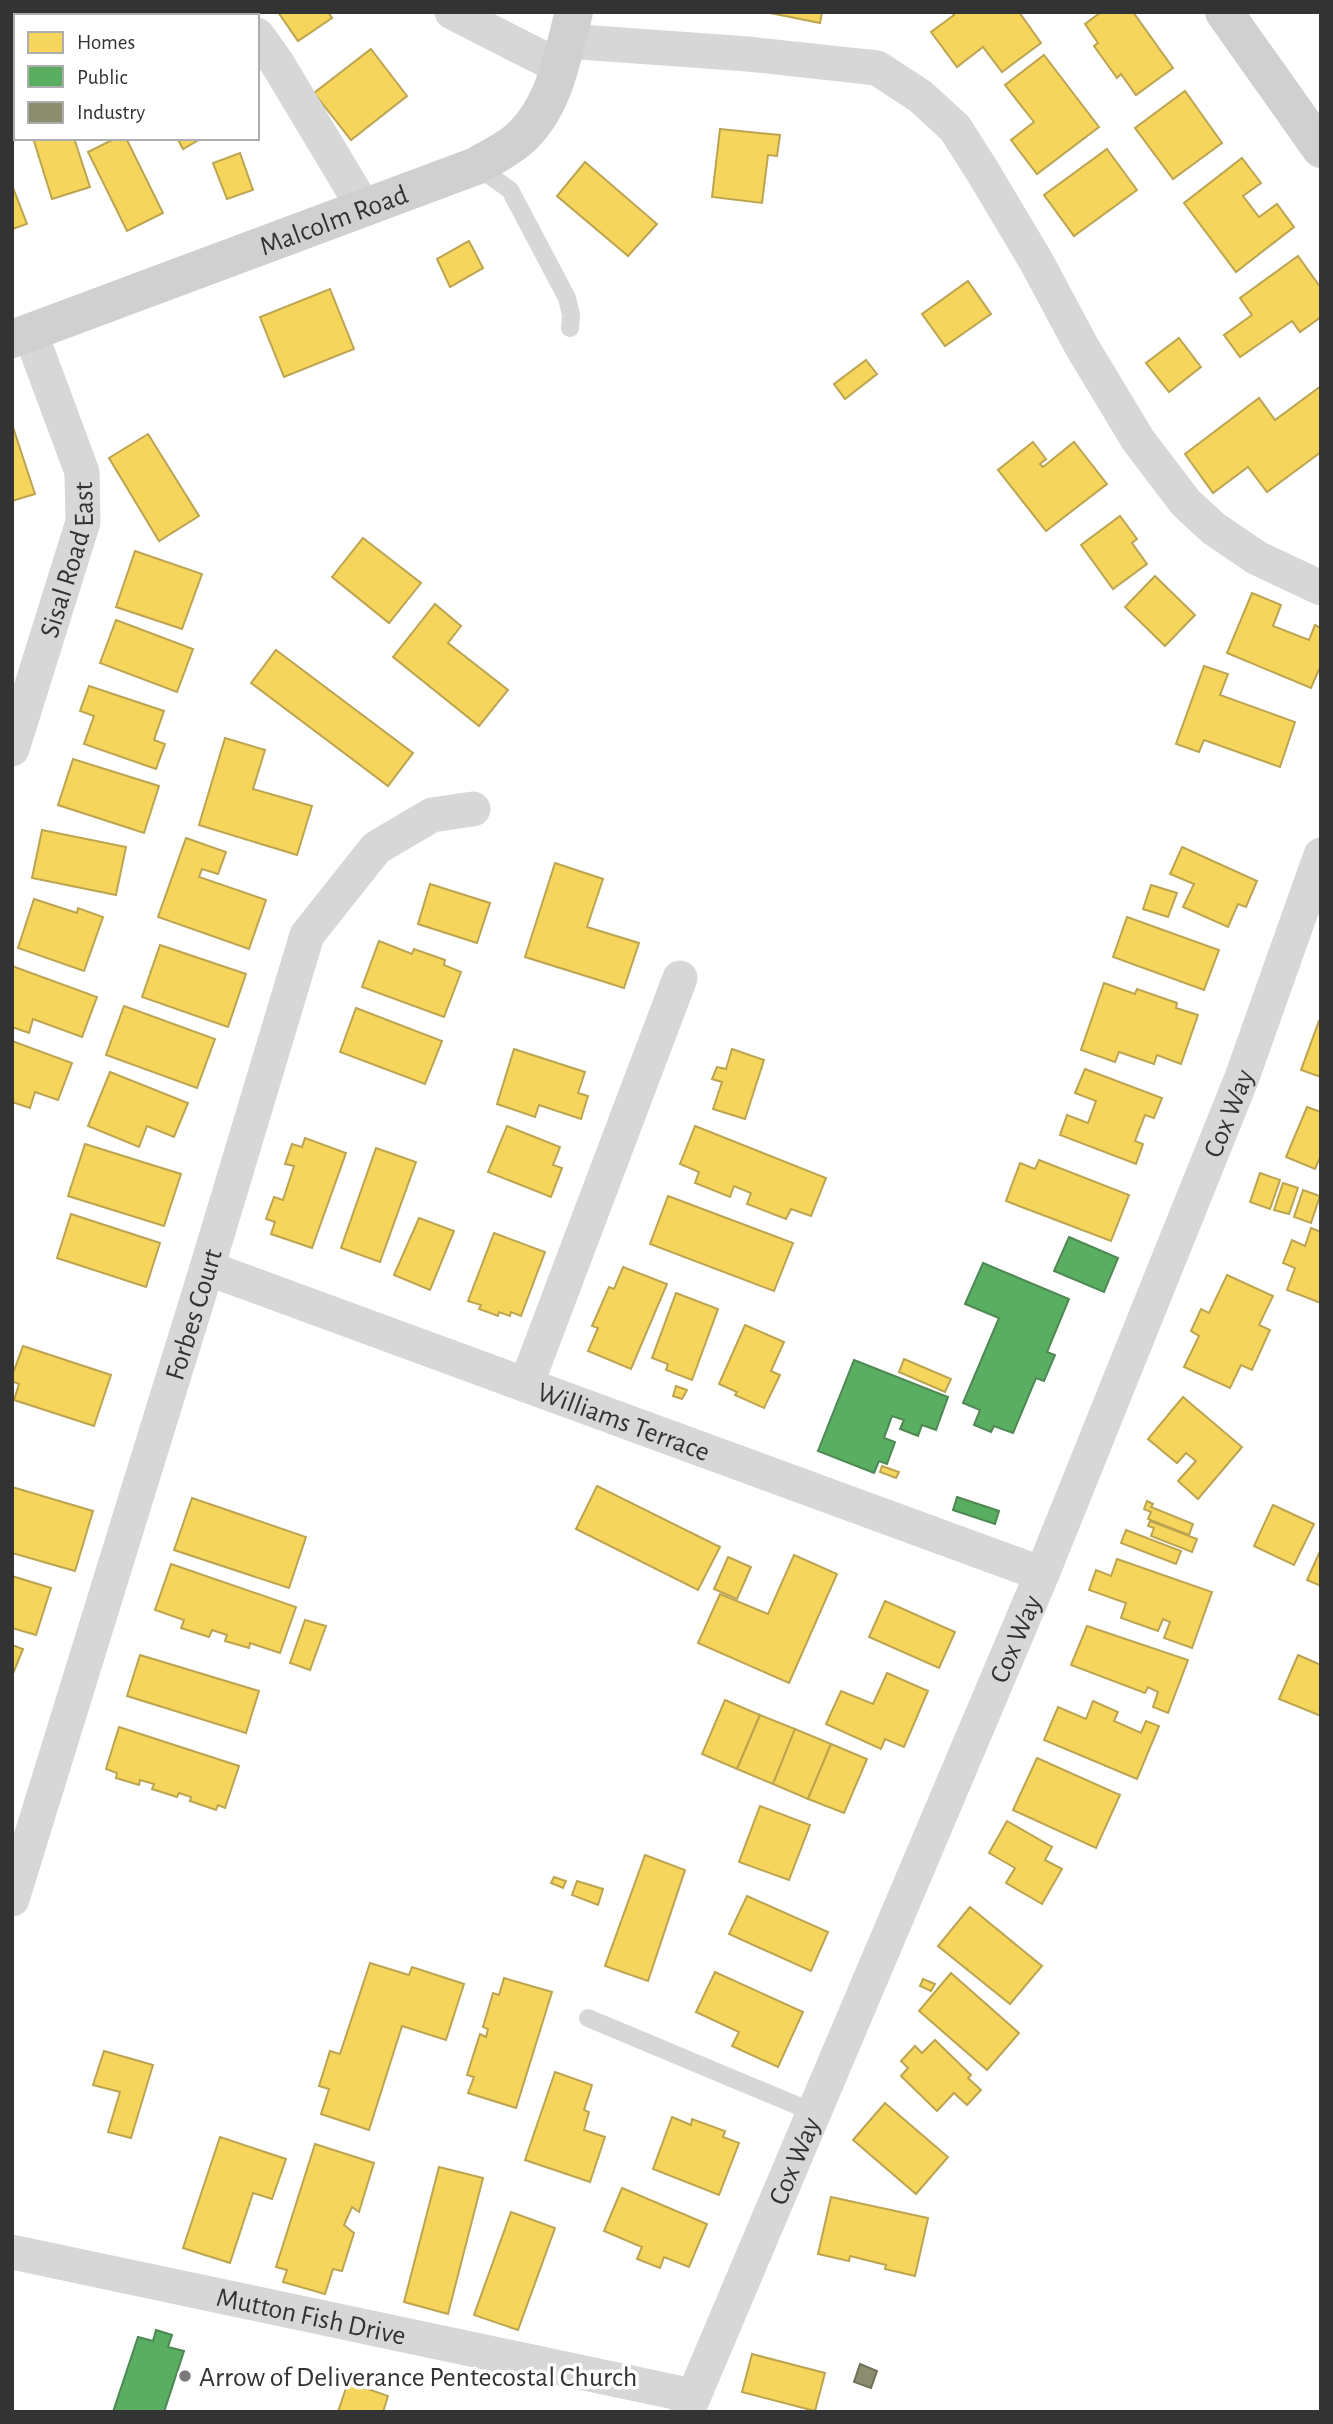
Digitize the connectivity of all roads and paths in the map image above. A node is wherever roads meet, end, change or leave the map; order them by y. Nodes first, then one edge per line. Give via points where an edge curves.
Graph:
1 (452, 12) edge
2 (1224, 12) edge
3 (259, 38) edge
4 (567, 40) edge
5 (1321, 149) edge
6 (476, 166) junction
7 (364, 208) junction
8 (570, 328) dead end
9 (21, 335) edge
10 (1321, 588) edge
11 (12, 749) edge
12 (473, 809) dead end
13 (1321, 855) edge
14 (680, 978) dead end
15 (207, 1268) junction
16 (526, 1385) junction
17 (1042, 1574) junction
18 (12, 1899) edge
19 (588, 2018) dead end
20 (815, 2113) junction
21 (12, 2252) edge
22 (690, 2404) edge

1 - 4 street
2 - 5 street
3 - 7 street
4 - 6 street, Malcolm Road via 546,107 518,140
4 - 10 street via 877,68 920,96 955,128 976,160 1138,440 1186,503 1257,558
6 - 7 street, Malcolm Road
6 - 8 lane via 510,190 567,298
7 - 9 street, Malcolm Road
9 - 11 street, Sisal Road East via 82,472 83,522
12 - 15 street, Forbes Court via 432,815 376,848 307,935
13 - 17 street, Cox Way via 1241,1080
14 - 16 street
15 - 16 street, Williams Terrace
15 - 18 street, Forbes Court
16 - 17 street, Williams Terrace
17 - 20 street, Cox Way
19 - 20 lane
20 - 22 street, Cox Way
21 - 22 street, Mutton Fish Drive

